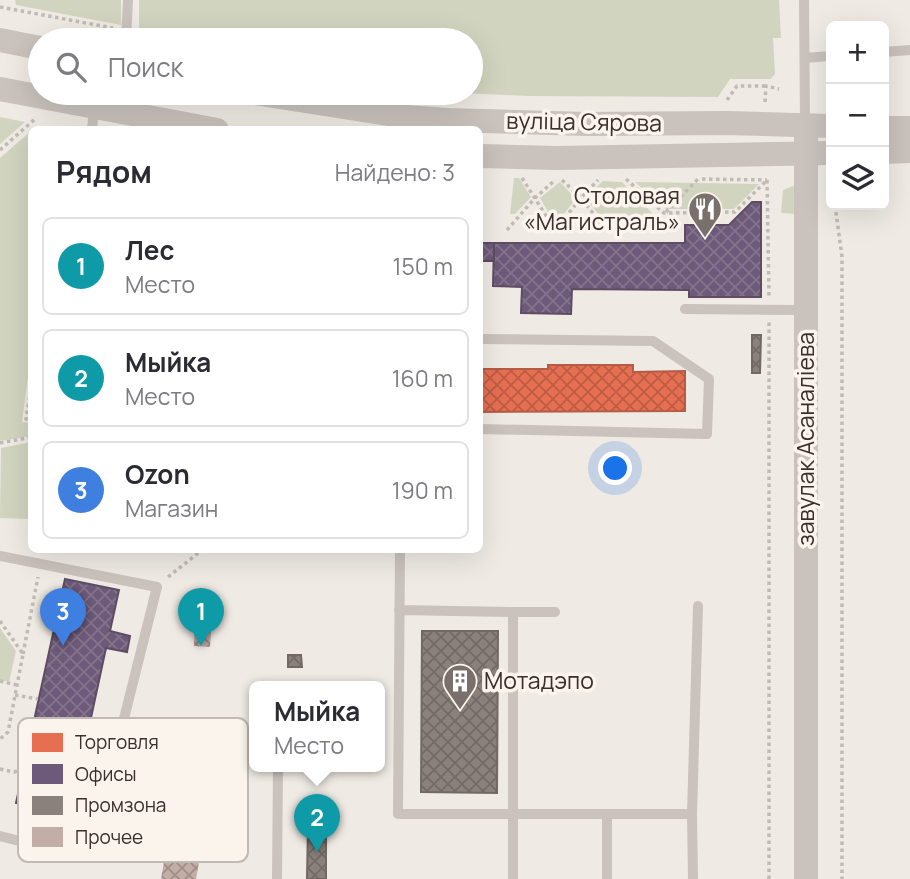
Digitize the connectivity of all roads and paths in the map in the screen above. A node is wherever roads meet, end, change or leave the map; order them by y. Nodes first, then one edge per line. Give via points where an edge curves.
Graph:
1 (128, 0) edge
2 (805, 0) edge
3 (0, 7) edge
4 (91, 28) edge
5 (126, 28) edge
6 (0, 40) edge
7 (28, 46) edge
8 (910, 50) edge
9 (889, 52) edge
10 (826, 56) edge
11 (805, 58) junction
12 (0, 89) edge
13 (779, 89) dead end
14 (28, 98) edge
15 (51, 105) edge
16 (315, 105) edge
17 (765, 109) dead end
18 (93, 118) edge
19 (36, 119) dead end
20 (406, 123) edge
21 (448, 125) edge
22 (806, 125) junction
23 (182, 126) edge
24 (826, 126) edge
25 (889, 128) edge
26 (910, 128) edge
27 (0, 150) edge
28 (910, 151) edge
29 (889, 152) edge
30 (806, 153) junction
31 (826, 153) edge
32 (483, 156) edge
33 (520, 176) dead end
34 (599, 178) dead end
35 (625, 178) dead end
36 (698, 179) dead end
37 (535, 198) junction
38 (581, 198) junction
39 (836, 210) edge
40 (664, 213) junction
41 (507, 230) dead end
42 (607, 231) dead end
43 (685, 309) dead end
44 (769, 310) junction
45 (806, 310) junction
46 (483, 339) edge
47 (483, 429) edge
48 (28, 438) edge
49 (0, 443) edge
50 (198, 553) edge
51 (400, 553) edge
52 (0, 556) edge
53 (41, 564) junction
54 (157, 587) junction
55 (698, 606) dead end
56 (400, 610) junction
57 (513, 612) junction
58 (555, 612) dead end
59 (0, 621) edge
60 (23, 654) junction
61 (0, 681) edge
62 (18, 685) junction
63 (15, 695) junction
64 (38, 699) dead end
65 (124, 718) edge
66 (0, 739) edge
67 (0, 769) edge
68 (18, 771) edge
69 (278, 772) edge
70 (513, 814) junction
71 (607, 814) junction
72 (692, 814) junction
73 (0, 836) edge
74 (18, 840) edge
75 (276, 879) edge
76 (513, 879) edge
77 (607, 879) edge
78 (693, 879) edge
79 (769, 879) edge
80 (806, 879) edge
81 (842, 879) edge

1 - 5 lane
2 - 11 lane, завулак Асаналіева
3 - 4 path
6 - 7 street
8 - 9 lane
10 - 11 lane
11 - 22 lane, завулак Асаналіева
12 - 14 street
13 - 17 path via 766,86
15 - 18 street
16 - 20 street, вуліца Сярова
18 - 23 street
19 - 27 path
20 - 21 street, вуліца Сярова
21 - 22 street, вуліца Сярова
22 - 24 street, вуліца Сярова
22 - 30 street, завулак Асаналіева
25 - 26 street
28 - 29 street
30 - 31 street, вуліца Сярова
30 - 32 street, вуліца Сярова via 557,159
30 - 45 street, завулак Асаналіева
33 - 37 path
34 - 38 path
35 - 40 path
36 - 40 path
37 - 38 path via 559,176
37 - 38 path via 555,230
37 - 41 path
38 - 42 path
39 - 81 path via 842,257
40 - 44 path via 735,212 767,180
43 - 44 lane
44 - 45 lane
44 - 79 path
45 - 80 street, завулак Асаналіева
46 - 47 lane via 653,341 709,379 707,434
48 - 49 path
50 - 54 path
51 - 56 lane
52 - 53 lane
53 - 54 lane
53 - 60 path
54 - 65 lane
55 - 72 lane
56 - 57 lane
56 - 70 lane via 398,814
57 - 58 lane
57 - 70 lane
59 - 60 path
60 - 62 path
61 - 62 path
62 - 63 path
63 - 64 path
63 - 66 path via 8,732
67 - 68 path
69 - 75 lane
70 - 71 lane
70 - 76 lane
71 - 72 lane
71 - 77 lane
72 - 78 lane
73 - 74 lane

